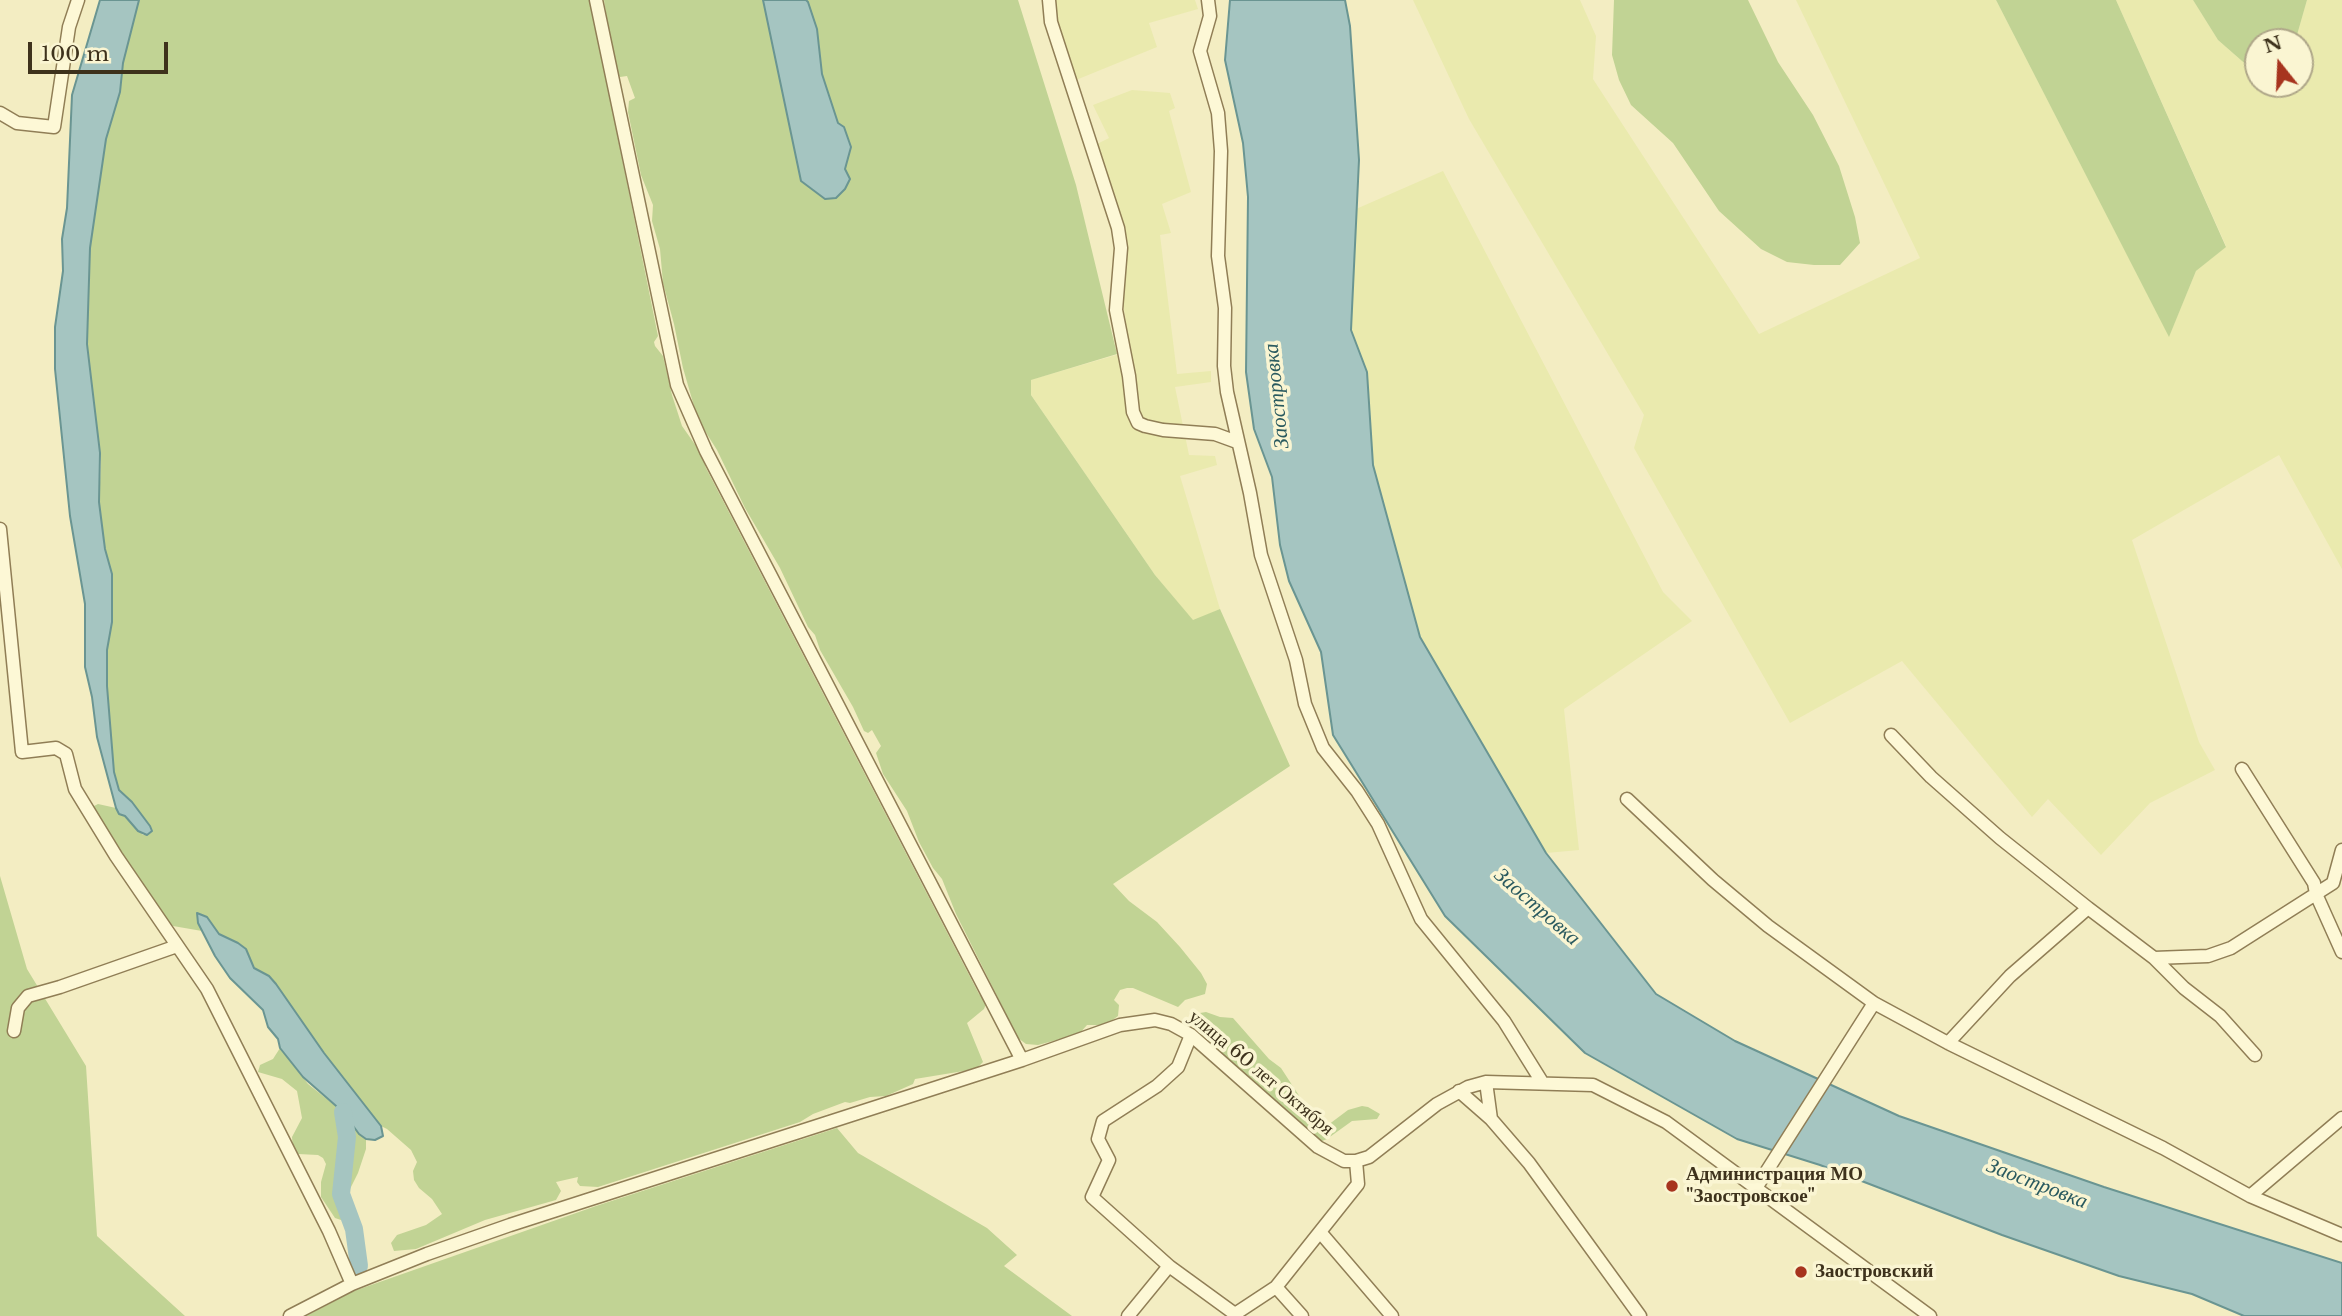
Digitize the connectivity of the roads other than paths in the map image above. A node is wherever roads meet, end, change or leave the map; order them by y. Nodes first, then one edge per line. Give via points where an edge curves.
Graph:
1 (78, 0) edge
2 (596, 0) edge
3 (1049, 0) edge
4 (1208, 0) edge
5 (0, 113) edge
6 (1237, 443) junction
7 (0, 529) edge
8 (1891, 735) dead end
9 (2242, 769) dead end
10 (1626, 799) dead end
11 (2342, 850) edge
12 (2316, 894) junction
13 (2088, 908) junction
14 (177, 946) junction
15 (2342, 952) edge
16 (2154, 958) junction
17 (1874, 1003) junction
18 (14, 1031) dead end
19 (1191, 1035) junction
20 (1948, 1043) junction
21 (2255, 1055) dead end
22 (1022, 1060) junction
23 (1486, 1082) junction
24 (1542, 1082) junction
25 (1459, 1091) junction
26 (2342, 1118) edge
27 (1491, 1119) junction
28 (1356, 1161) junction
29 (1756, 1188) junction
30 (2250, 1196) junction
31 (1320, 1232) junction
32 (2342, 1235) edge
33 (1169, 1266) junction
34 (352, 1284) junction
35 (1276, 1287) junction
36 (290, 1316) edge
37 (1128, 1316) edge
38 (1302, 1316) edge
39 (1392, 1316) edge
40 (1640, 1316) edge
41 (1930, 1316) edge

1 - 5 street via 69,27 54,128 17,123
2 - 22 street via 677,386 706,451
3 - 6 street via 1051,22 1118,228 1116,310 1133,412 1145,426 1215,434
4 - 6 street via 1210,16 1200,51 1218,113 1224,366
6 - 24 street via 1261,555 1296,660 1305,704 1323,748 1378,824 1421,919 1504,1021
7 - 14 street via 22,752 56,748 66,754 75,789
8 - 13 street via 2000,838
9 - 12 street via 2314,883
10 - 17 street via 1768,926
11 - 12 street via 2333,883
12 - 15 street
12 - 16 street via 2231,948 2208,956
13 - 16 street
13 - 20 street via 2010,976
14 - 18 street via 28,996 18,1008
14 - 34 street via 207,989
16 - 21 street via 2220,1016
17 - 20 street
17 - 29 street
19 - 22 street, улица 60 лет Октября via 1163,1022 1140,1021
19 - 28 street, улица 60 лет Октября via 1318,1147 1344,1161
19 - 33 street via 1178,1067 1103,1121 1098,1139 1109,1160 1092,1197
20 - 30 street via 2163,1148
22 - 34 street, улица 60 лет Октября via 510,1225
23 - 24 street
23 - 25 street
23 - 27 street
24 - 29 street via 1604,1089 1666,1122
25 - 27 street
25 - 28 street via 1369,1157
26 - 30 street
27 - 40 street via 1529,1163
28 - 31 street via 1358,1184
29 - 41 street
30 - 32 street
31 - 35 street
31 - 39 street
33 - 35 street via 1235,1314
33 - 37 street
34 - 36 street, улица 60 лет Октября
35 - 38 street

